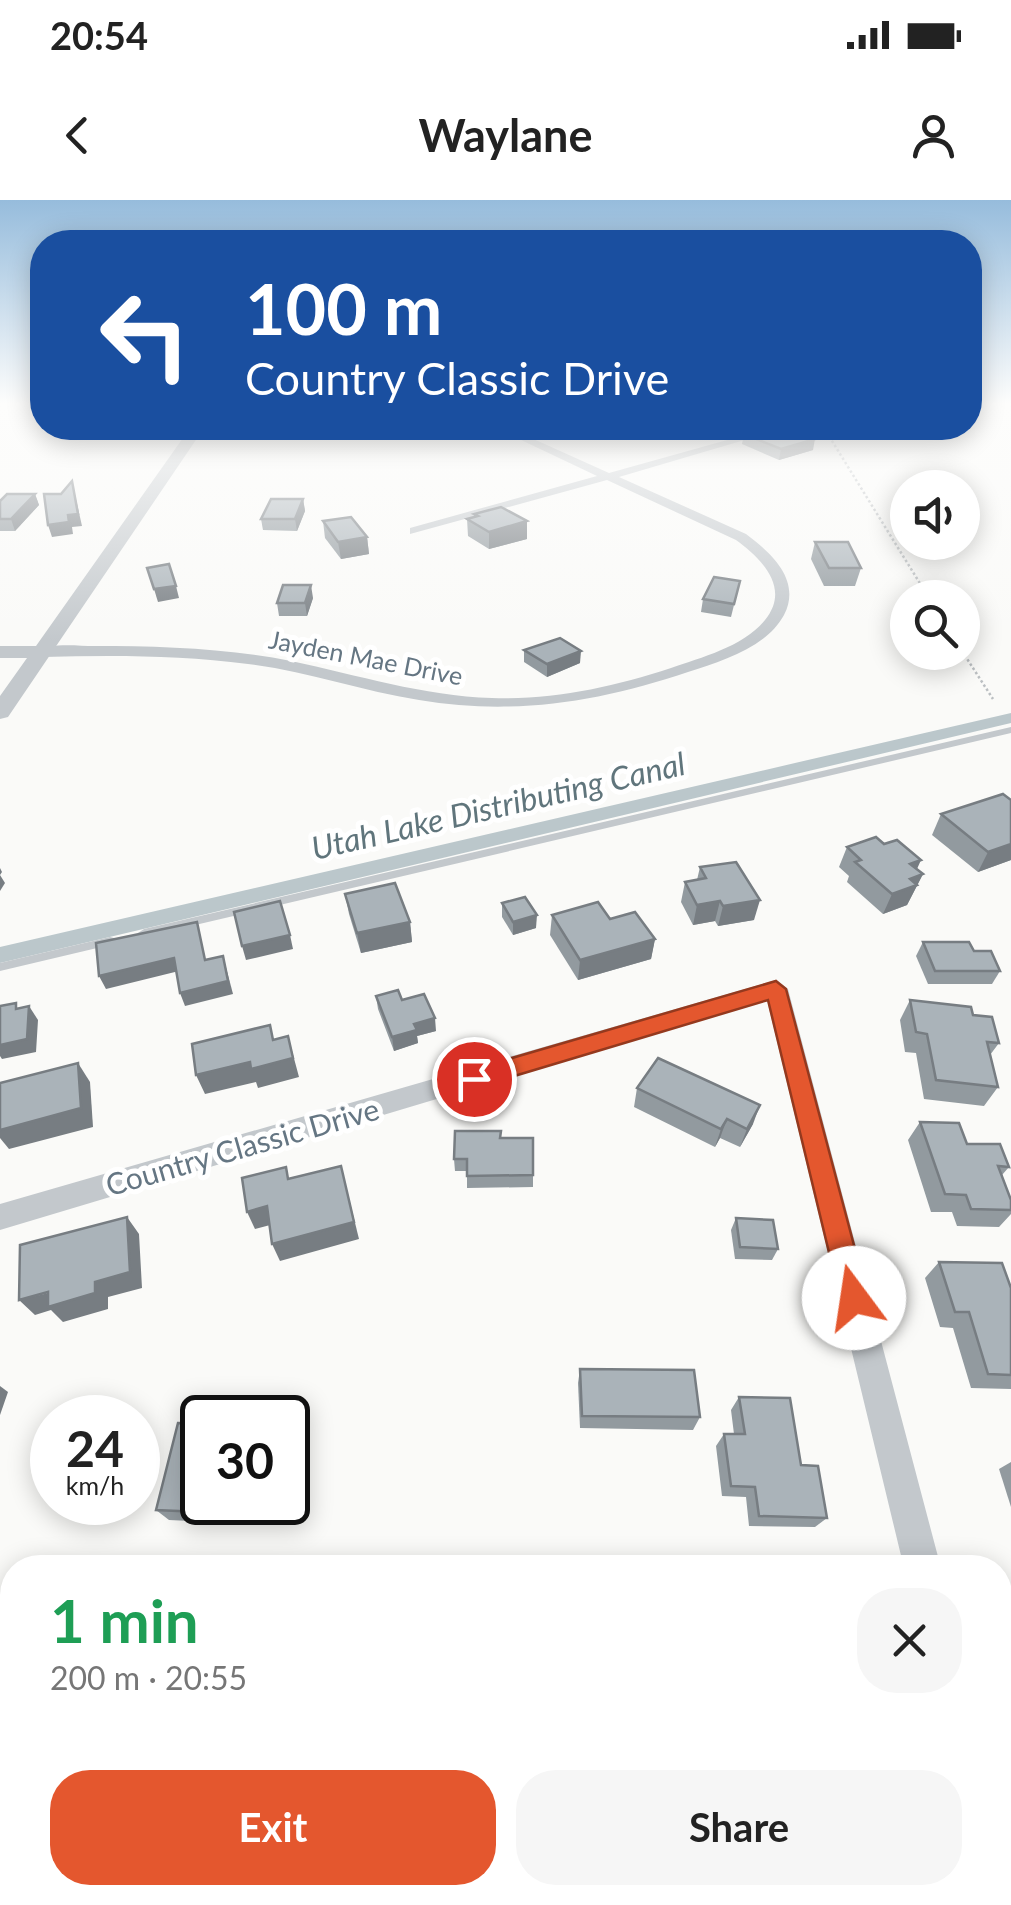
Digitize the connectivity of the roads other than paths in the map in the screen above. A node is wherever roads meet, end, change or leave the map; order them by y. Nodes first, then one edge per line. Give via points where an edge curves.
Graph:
1 (159, 483) edge
2 (586, 483) edge
3 (623, 483) edge
4 (415, 531) dead end
5 (0, 652) edge
6 (43, 652) junction
7 (0, 712) edge
8 (1011, 730) edge
9 (136, 935) edge
10 (117, 940) edge
11 (0, 967) edge
12 (0, 1216) edge
13 (919, 1555) edge

1 - 6 street
2 - 4 street
3 - 6 street, Jayden Mae Drive via 740,537 770,560 782,602 764,629 707,660 613,693 521,704 454,701 228,657
5 - 6 street
6 - 7 street
8 - 9 lane
10 - 11 lane
12 - 13 street, Country Classic Drive via 776,989

